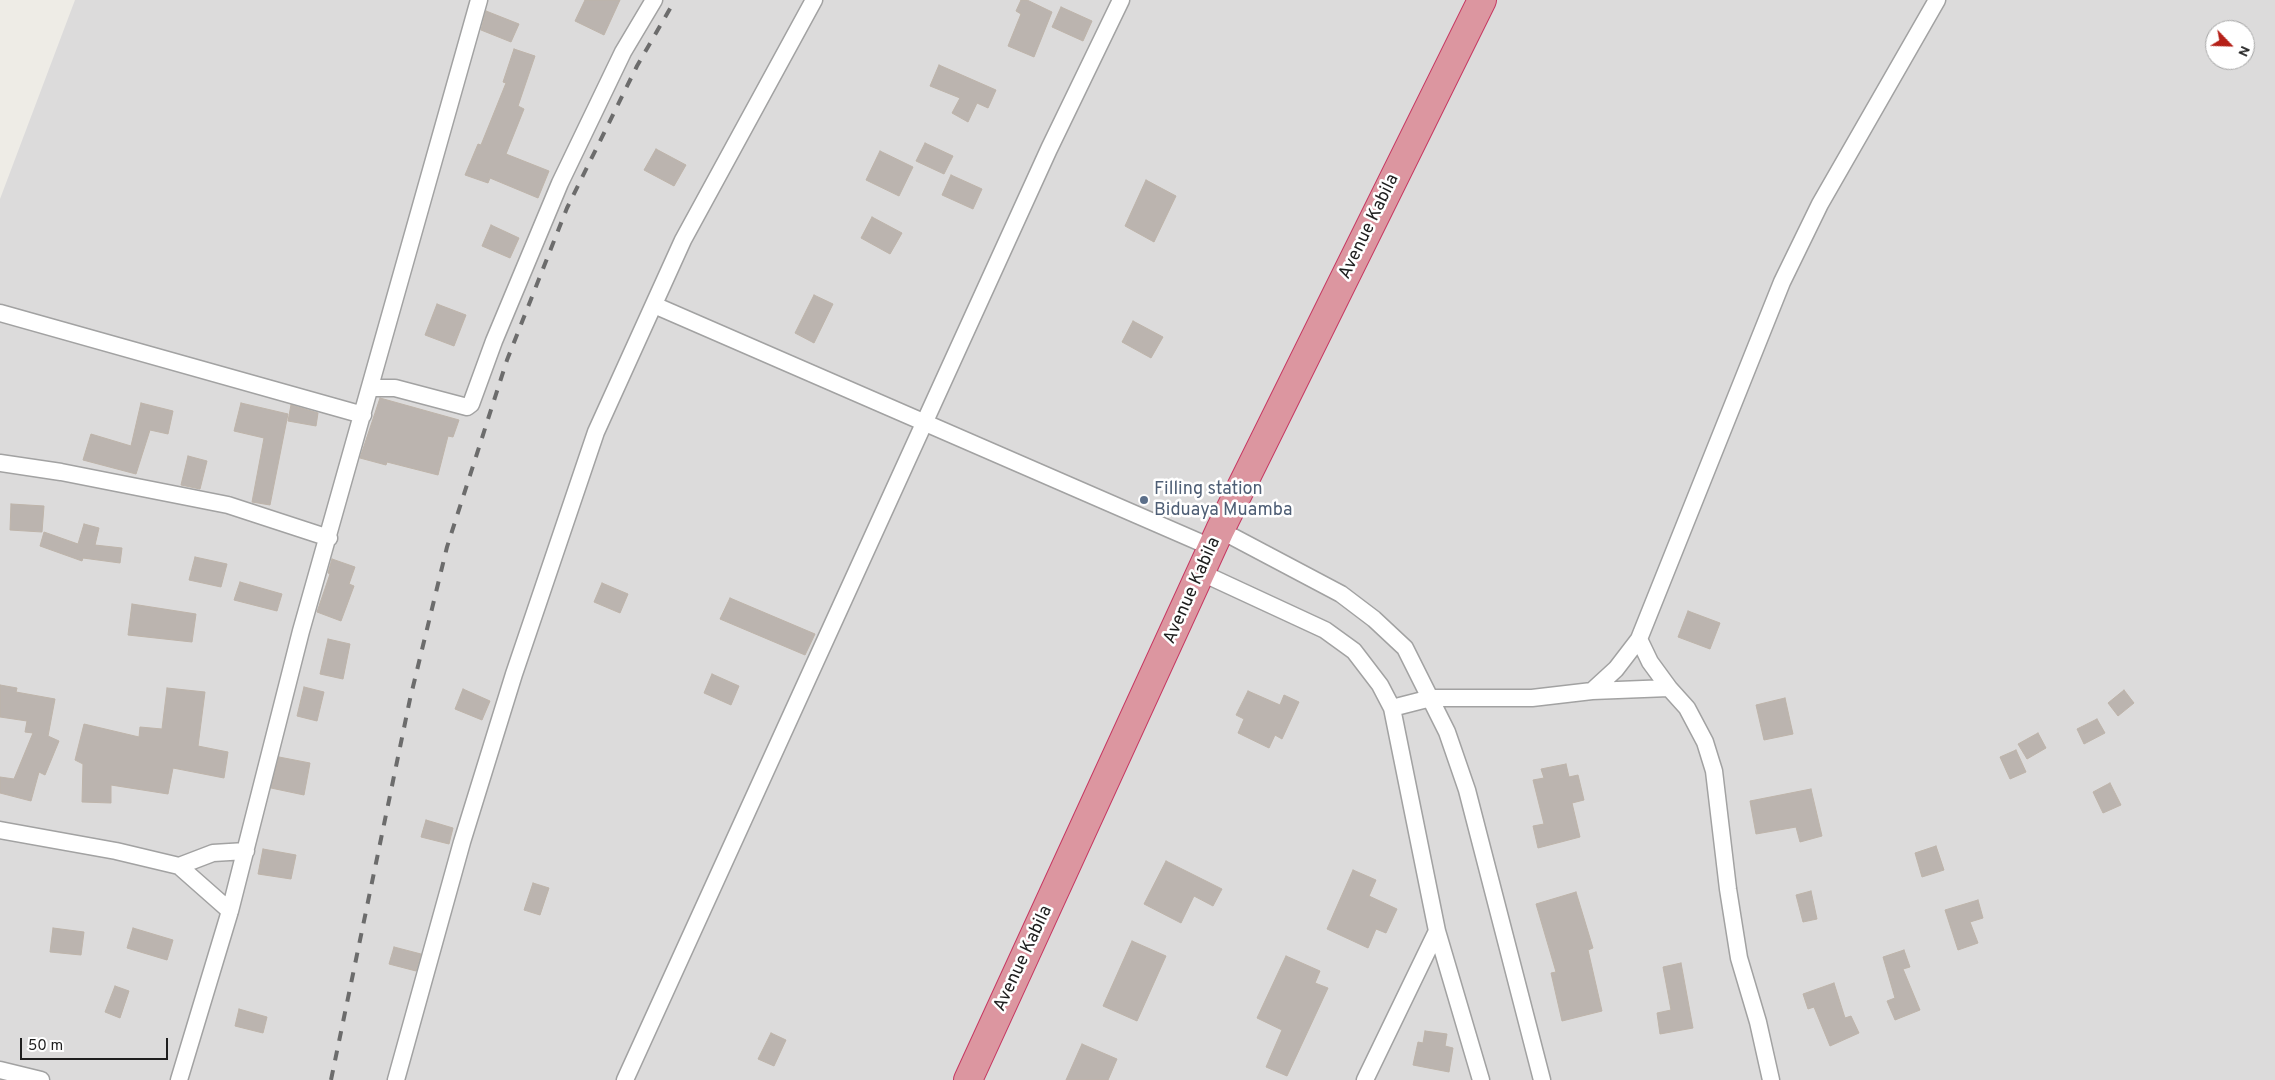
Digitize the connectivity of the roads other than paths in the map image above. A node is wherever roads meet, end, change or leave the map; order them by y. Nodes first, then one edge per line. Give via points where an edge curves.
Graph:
1 (479, 0) edge
2 (654, 0) edge
3 (814, 0) edge
4 (1121, 0) edge
5 (1482, 0) edge
6 (1937, 0) edge
7 (654, 305) junction
8 (0, 313) edge
9 (371, 388) junction
10 (363, 415) junction
11 (925, 424) junction
12 (0, 463) edge
13 (329, 538) junction
14 (1217, 539) junction
15 (1202, 573) junction
16 (1639, 639) junction
17 (1669, 688) junction
18 (1592, 692) junction
19 (1431, 698) junction
20 (1392, 708) junction
21 (0, 830) edge
22 (246, 851) junction
23 (179, 866) junction
24 (230, 911) junction
25 (1437, 931) junction
26 (0, 1070) edge
27 (41, 1080) edge
28 (179, 1080) edge
29 (396, 1080) edge
30 (626, 1080) edge
31 (968, 1080) edge
32 (1365, 1080) edge
33 (1482, 1080) edge
34 (1542, 1080) edge
35 (1771, 1080) edge

1 - 9 street
2 - 9 street via 623,52 560,184 470,404 467,407 395,388
3 - 7 street via 683,240
4 - 11 street via 1049,149
5 - 14 highway, Avenue Kabila
6 - 16 street via 1820,204 1782,282
7 - 11 street
7 - 29 street via 596,432 514,674 457,860
8 - 10 street
9 - 10 street
10 - 13 street
11 - 14 street
11 - 30 street
12 - 13 street via 228,505
13 - 22 street via 301,630
14 - 15 highway, Avenue Kabila
14 - 19 street via 1334,590 1374,619 1406,648
15 - 20 street via 1325,630 1354,651
15 - 31 highway, Avenue Kabila
16 - 17 street via 1650,662
16 - 18 street via 1623,662
17 - 18 street
17 - 35 street via 1686,708 1705,742 1714,771 1739,958
18 - 19 street via 1482,699
19 - 20 street
19 - 34 street via 1447,732 1467,790
20 - 25 street
21 - 23 street
22 - 23 street via 213,853
22 - 24 street
23 - 24 street
24 - 28 street
25 - 32 street
25 - 33 street
26 - 27 street

